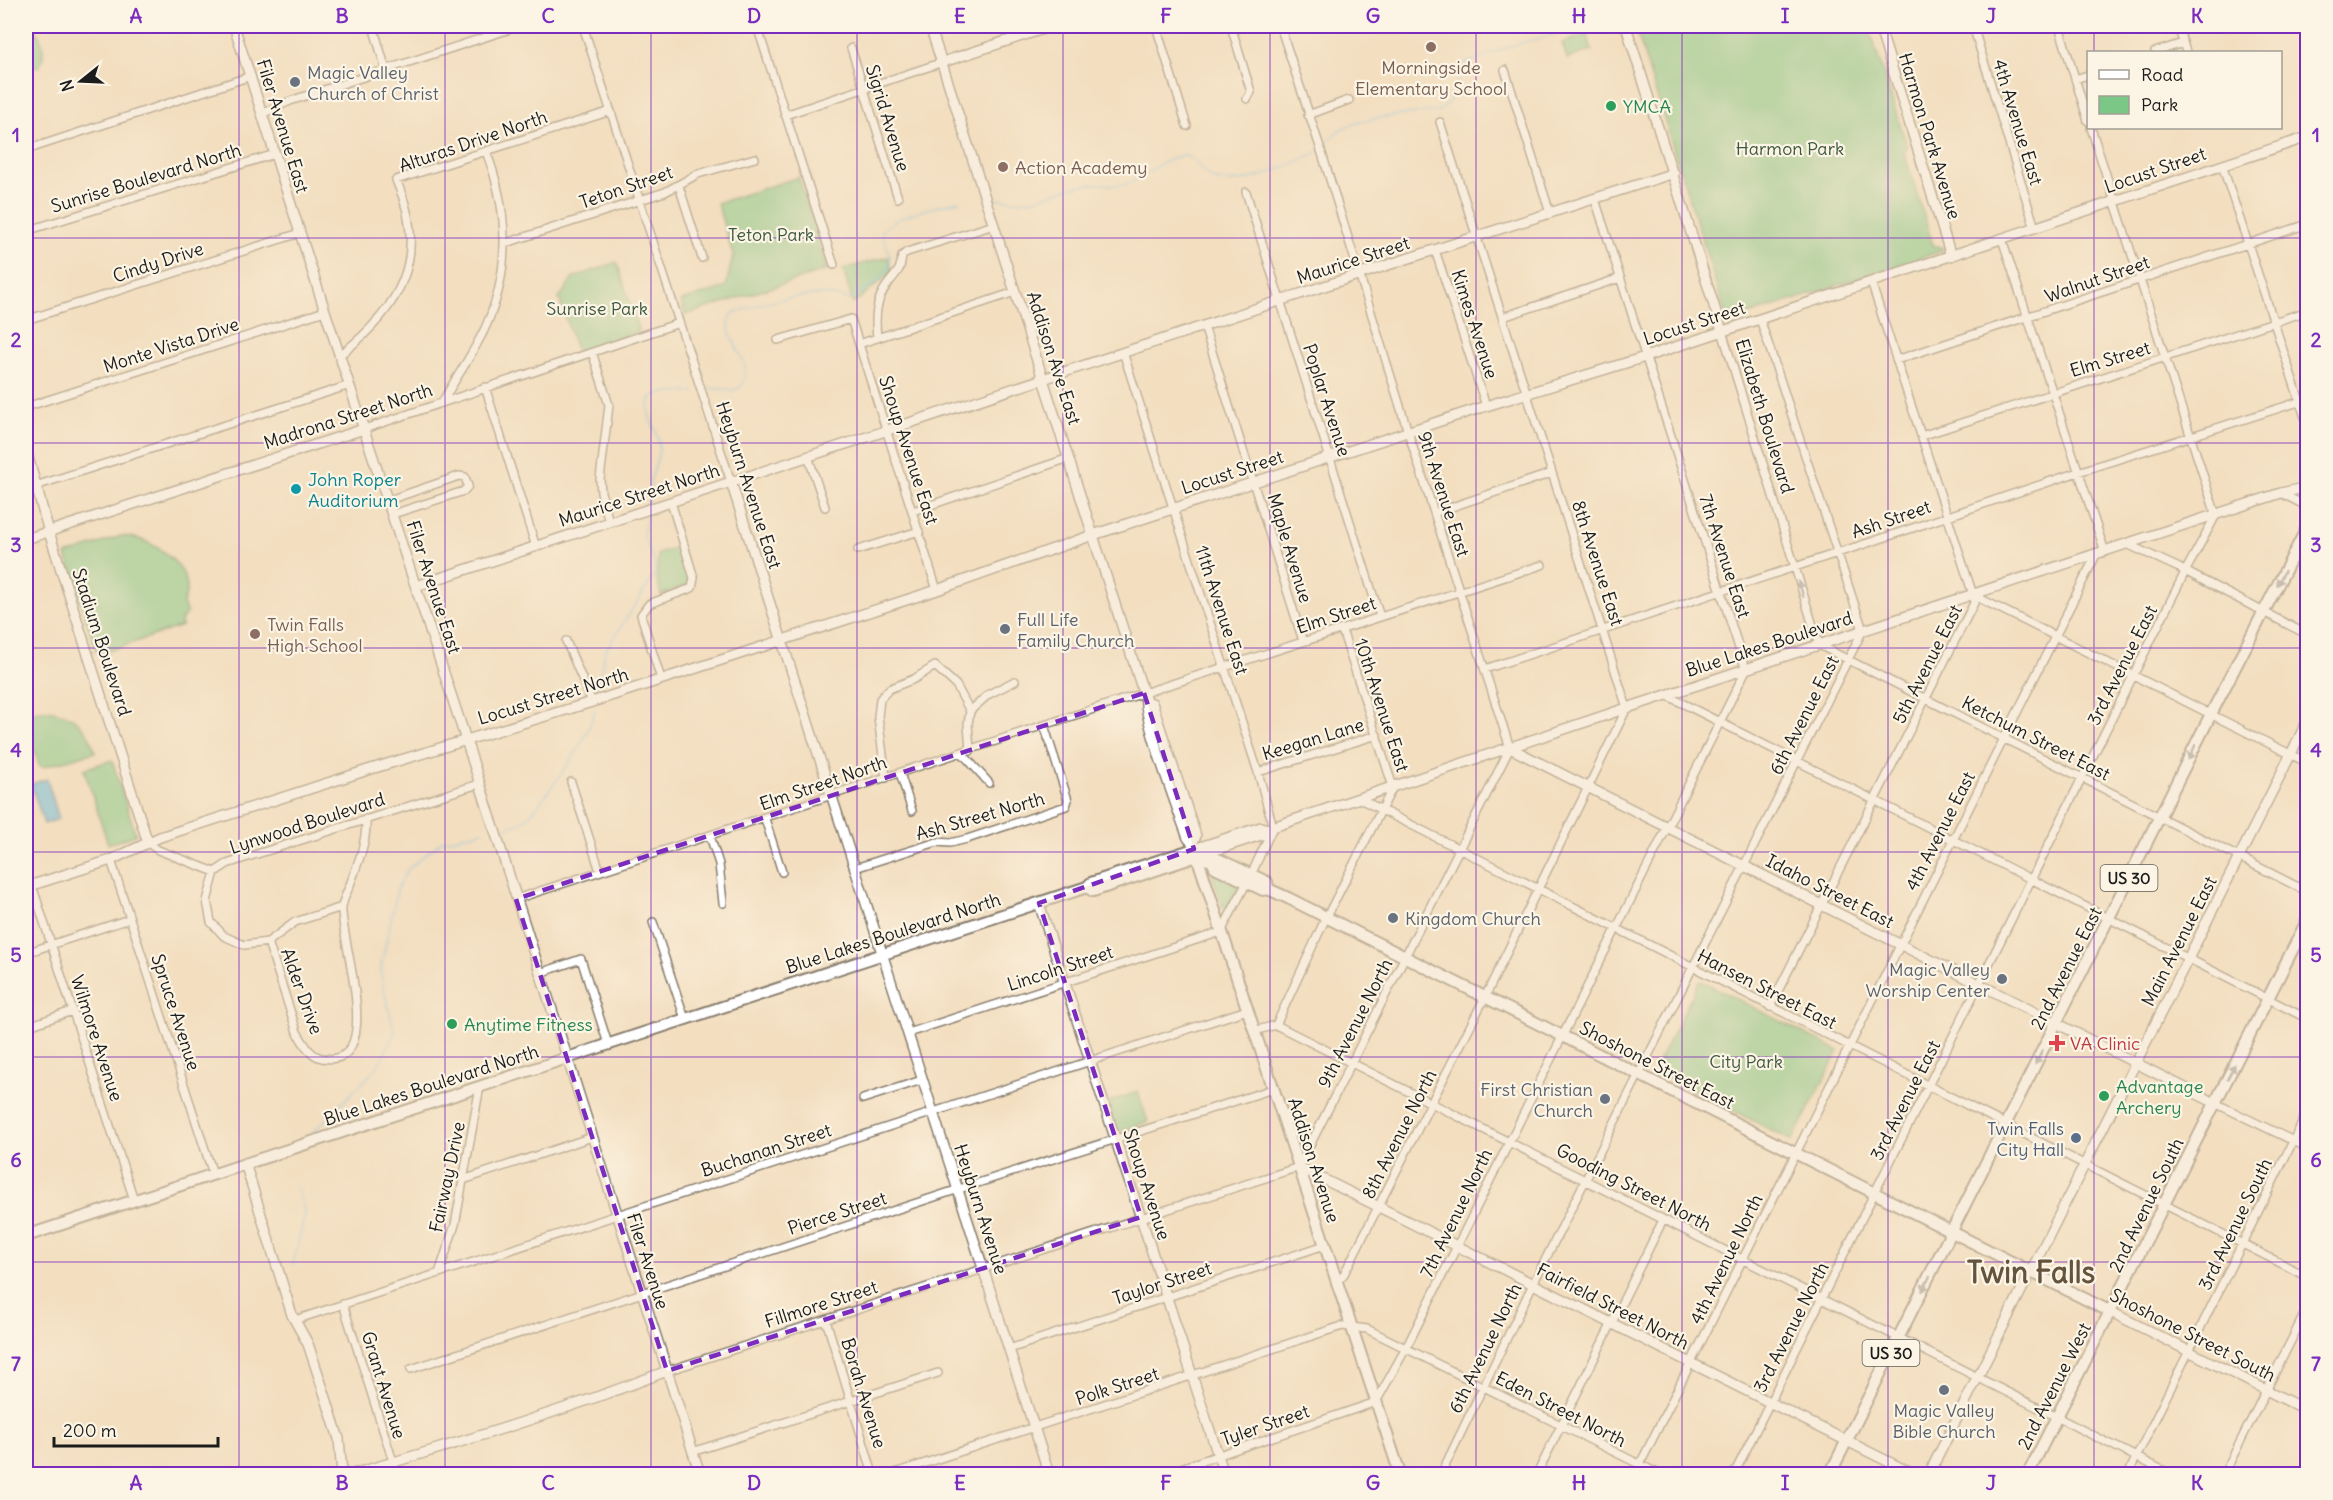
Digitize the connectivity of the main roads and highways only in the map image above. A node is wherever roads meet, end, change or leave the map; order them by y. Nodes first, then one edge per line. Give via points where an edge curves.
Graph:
1 (2307, 526) edge
2 (1194, 850) junction
3 (2307, 919) edge
4 (1952, 1232) junction
5 (26, 1236) edge
6 (2031, 1272) joint
7 (2111, 1312) junction
8 (1400, 1474) edge
9 (1830, 1474) edge
10 (2028, 1474) edge

1 -> 4 main road, 2nd Avenue East / US 30
2 - 4 main road, Shoshone Street East via 1249,878 1267,882 1268,889
2 - 5 main road, Blue Lakes Boulevard North via 1093,891 1087,887
2 - 8 main road, Addison Avenue
7 -> 3 main road, 2nd Avenue South
4 - 6 main road, Shoshone Street East
4 -> 9 main road, US 30
6 - 7 main road, Shoshone Street South
7 - 10 main road, 2nd Avenue West

